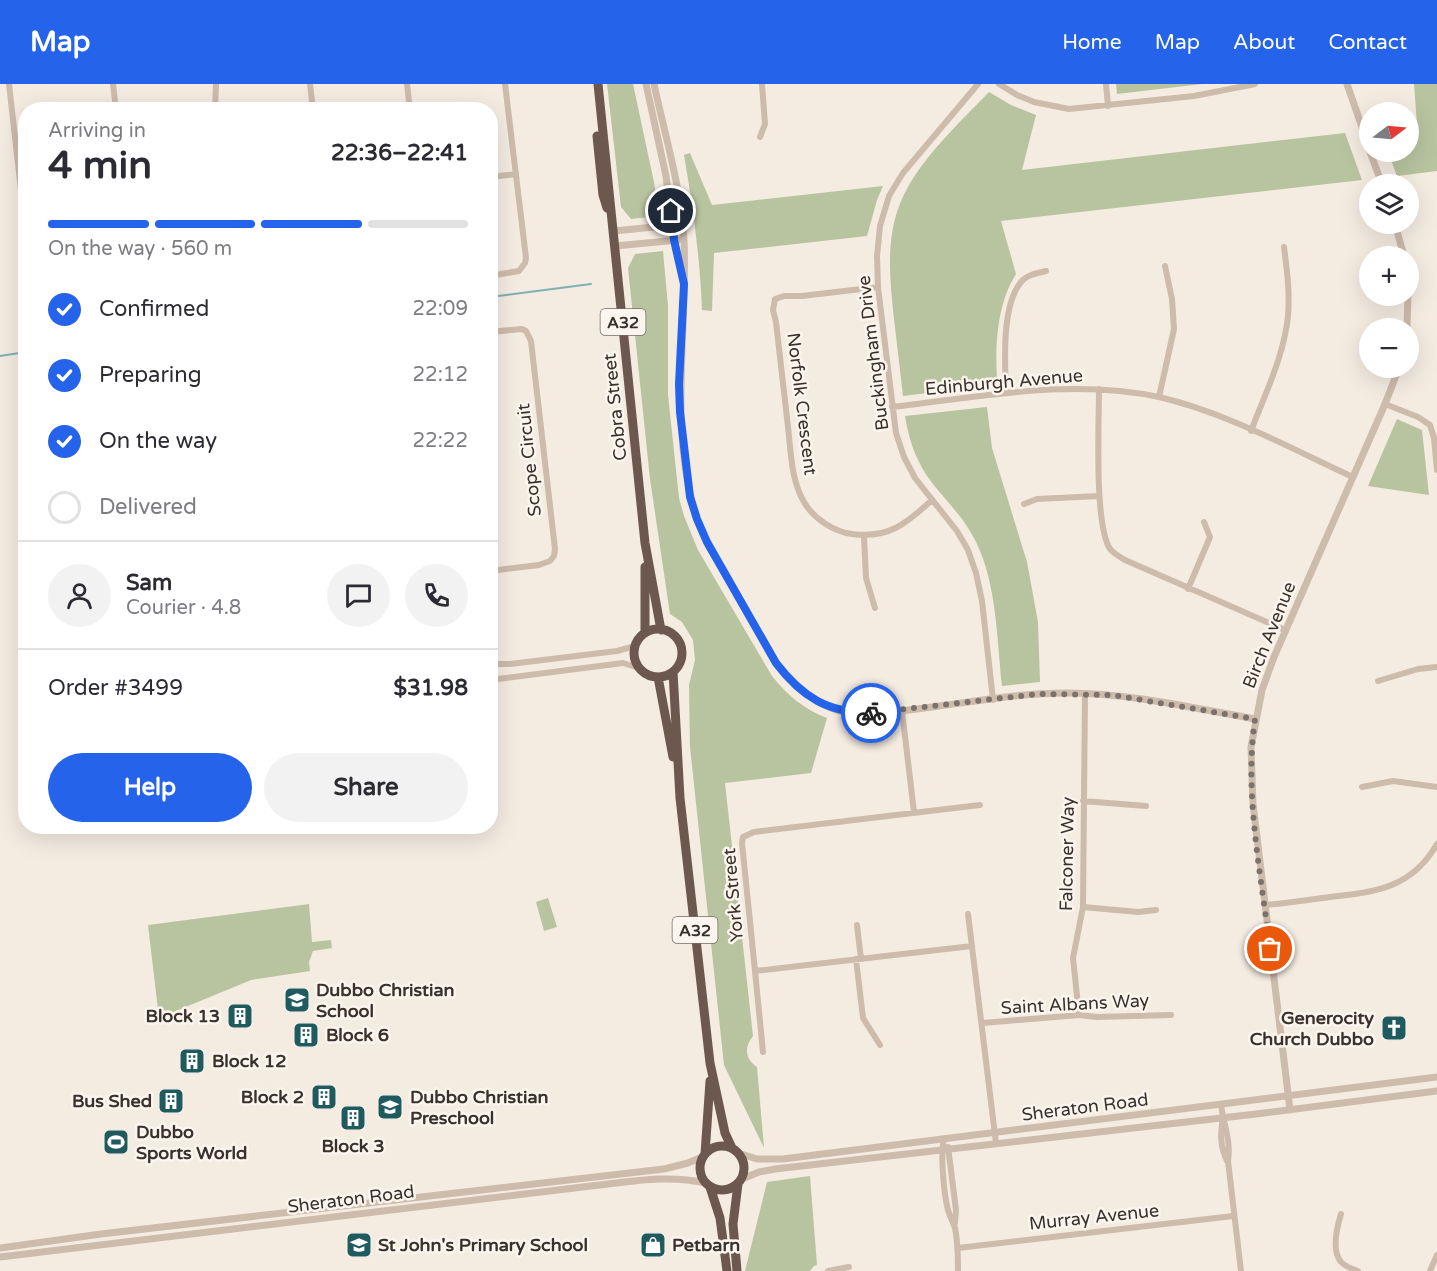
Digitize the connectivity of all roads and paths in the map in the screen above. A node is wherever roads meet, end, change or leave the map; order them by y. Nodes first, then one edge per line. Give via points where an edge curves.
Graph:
1 (9, 84) edge
2 (113, 84) edge
3 (216, 84) edge
4 (310, 84) edge
5 (407, 84) edge
6 (505, 84) edge
7 (592, 84) edge
8 (597, 84) edge
9 (646, 84) edge
10 (654, 84) edge
11 (762, 84) edge
12 (978, 84) edge
13 (999, 84) edge
14 (1106, 84) edge
15 (1255, 84) edge
16 (1347, 84) edge
17 (115, 102) edge
18 (214, 102) edge
19 (312, 102) edge
20 (409, 102) edge
21 (1108, 106) junction
22 (1359, 119) edge
23 (760, 137) dead end
24 (18, 164) edge
25 (516, 174) junction
26 (498, 176) edge
27 (682, 224) junction
28 (672, 225) junction
29 (614, 231) junction
30 (684, 239) junction
31 (674, 240) junction
32 (615, 246) junction
33 (1284, 247) dead end
34 (1165, 266) dead end
35 (1046, 271) dead end
36 (498, 275) edge
37 (684, 284) junction
38 (878, 287) junction
39 (498, 331) edge
40 (1395, 378) edge
41 (1099, 390) junction
42 (1006, 393) junction
43 (1159, 397) junction
44 (1385, 404) junction
45 (892, 407) junction
46 (1251, 431) junction
47 (1437, 470) edge
48 (1353, 477) junction
49 (1099, 496) junction
50 (932, 500) junction
51 (1024, 504) dead end
52 (1204, 522) dead end
53 (864, 536) junction
54 (645, 543) junction
55 (498, 570) edge
56 (1188, 589) junction
57 (875, 608) dead end
58 (661, 630) junction
59 (1285, 630) junction
60 (645, 633) junction
61 (635, 646) junction
62 (498, 664) edge
63 (1437, 667) edge
64 (639, 668) junction
65 (673, 672) junction
66 (658, 677) junction
67 (498, 679) edge
68 (1378, 681) dead end
69 (1085, 693) junction
70 (993, 700) junction
71 (902, 711) junction
72 (1255, 719) junction
73 (1362, 787) dead end
74 (1437, 787) edge
75 (680, 798) junction
76 (1083, 801) junction
77 (980, 805) dead end
78 (1146, 806) dead end
79 (914, 812) junction
80 (1437, 844) edge
81 (1265, 905) junction
82 (1083, 907) junction
83 (1156, 910) dead end
84 (968, 914) dead end
85 (857, 925) dead end
86 (972, 946) junction
87 (859, 959) junction
88 (755, 971) junction
89 (1079, 1015) junction
90 (1171, 1016) dead end
91 (982, 1023) junction
92 (879, 1045) dead end
93 (763, 1052) dead end
94 (710, 1063) junction
95 (1437, 1077) edge
96 (1437, 1091) edge
97 (1289, 1097) junction
98 (1221, 1105) junction
99 (1290, 1110) junction
100 (1223, 1118) junction
101 (994, 1133) junction
102 (944, 1140) junction
103 (996, 1143) junction
104 (945, 1149) junction
105 (735, 1150) junction
106 (704, 1155) junction
107 (590, 1177) junction
108 (740, 1181) junction
109 (707, 1185) junction
110 (591, 1186) junction
111 (1341, 1214) dead end
112 (1233, 1216) junction
113 (0, 1248) edge
114 (958, 1248) junction
115 (1437, 1255) edge
116 (0, 1257) edge
117 (849, 1267) dead end
118 (727, 1271) edge
119 (736, 1271) edge
120 (828, 1271) edge
121 (958, 1271) edge
122 (1241, 1271) edge
123 (1358, 1271) edge
124 (1430, 1271) edge

1 - 24 street
2 - 17 street
3 - 18 street
4 - 19 street
5 - 20 street
6 - 25 street
7 - 29 highway, Cobra Street / A32 via 603,195
8 - 29 highway, Cobra Street / A32
9 - 28 street
10 - 27 street
11 - 23 street via 765,124
12 - 38 street, Buckingham Drive via 903,172 889,196 880,226
13 - 21 street via 1034,102 1069,109
14 - 21 street
15 - 21 street via 1202,95
16 - 22 street
25 - 26 street
25 - 36 street via 525,263 514,273
27 - 28 street
27 - 30 street
28 - 29 street
28 - 31 street
29 - 32 highway, Cobra Street / A32
30 - 31 street
30 - 37 street
31 - 32 street
31 - 37 street
32 - 54 highway, Cobra Street / A32
33 - 46 street via 1288,316 1281,351
34 - 43 street via 1174,329
35 - 42 street via 1021,282 1013,298 1006,332
37 - 71 street via 679,384 682,440 690,497 707,542 776,663 803,693 838,710
38 - 45 street, Buckingham Drive
38 - 53 street, Norfolk Crescent via 784,296 775,299 773,310 797,486 804,503 818,518 832,528
39 - 55 street, Scope Circuit via 522,329 531,341 555,549 554,556 545,563
40 - 44 street, Birch Avenue
41 - 42 street, Edinburgh Avenue
41 - 43 street, Edinburgh Avenue
41 - 49 street
42 - 45 street, Edinburgh Avenue
43 - 46 street, Edinburgh Avenue
44 - 47 street via 1430,425
44 - 48 street, Birch Avenue
45 - 50 street, Buckingham Drive via 904,457
46 - 48 street, Edinburgh Avenue
48 - 59 street, Birch Avenue
49 - 51 street via 1037,499
49 - 56 street via 1103,532 1110,550
50 - 53 street, Norfolk Crescent via 906,524
50 - 70 street, Buckingham Drive via 957,531 976,573
52 - 56 street via 1210,537
53 - 57 street via 866,578
54 - 58 highway, Cobra Street / A32
54 - 60 highway, Cobra Street / A32
56 - 59 street
58 - 60 highway
58 - 65 highway, A32 via 675,636 682,651
59 - 72 street, Birch Avenue
60 - 61 highway
61 - 62 street
61 - 64 highway
63 - 68 street
64 - 66 highway
64 - 67 street via 623,663
65 - 66 highway
65 - 75 highway, A32
66 - 75 highway, A32
69 - 70 street
69 - 72 street
69 - 76 street, Falconer Way
70 - 71 street
71 - 79 street
72 - 81 street, Birch Avenue via 1251,776
73 - 74 street via 1393,781
75 - 94 highway, A32
76 - 78 street
76 - 82 street, Falconer Way
77 - 79 street, York Street
79 - 88 street, York Street via 754,832 743,837
80 - 81 street via 1423,864 1404,880 1382,890
81 - 97 street, Birch Avenue
82 - 83 street
82 - 89 street, Falconer Way via 1073,958
84 - 86 street
85 - 87 street
86 - 87 street
86 - 91 street
87 - 88 street
87 - 92 street via 863,1018
88 - 93 street
89 - 90 street, Saint Albans Way
89 - 91 street, Saint Albans Way
91 - 101 street
94 - 105 highway, A32 via 725,1133
94 - 106 highway, A32
95 - 97 street, Sheraton Road
96 - 99 street, Sheraton Road
97 - 98 street, Sheraton Road
97 - 99 street, Birch Avenue
98 - 100 street
98 - 101 street, Sheraton Road
99 - 100 street, Sheraton Road
100 - 103 street, Sheraton Road
100 - 112 street via 1220,1133 1228,1161
101 - 102 street, Sheraton Road
101 - 103 street
102 - 104 street
102 - 105 street, Sheraton Road via 783,1160 757,1159
103 - 104 street, Sheraton Road
104 - 108 street, Sheraton Road via 775,1169
104 - 114 street
105 - 106 highway via 720,1146
105 - 108 highway, A32 via 744,1165
106 - 107 street, Sheraton Road via 670,1168
106 - 109 highway, A32 via 700,1169
107 - 110 street
107 - 113 street, Sheraton Road
108 - 109 highway via 724,1191
108 - 119 highway, A32 via 733,1224
109 - 110 street, Sheraton Road via 671,1178
109 - 118 highway, A32 via 720,1218
110 - 116 street, Sheraton Road
111 - 123 street via 1336,1240 1338,1258
112 - 114 street, Murray Avenue
112 - 122 street
114 - 121 street
115 - 124 street
117 - 120 street

